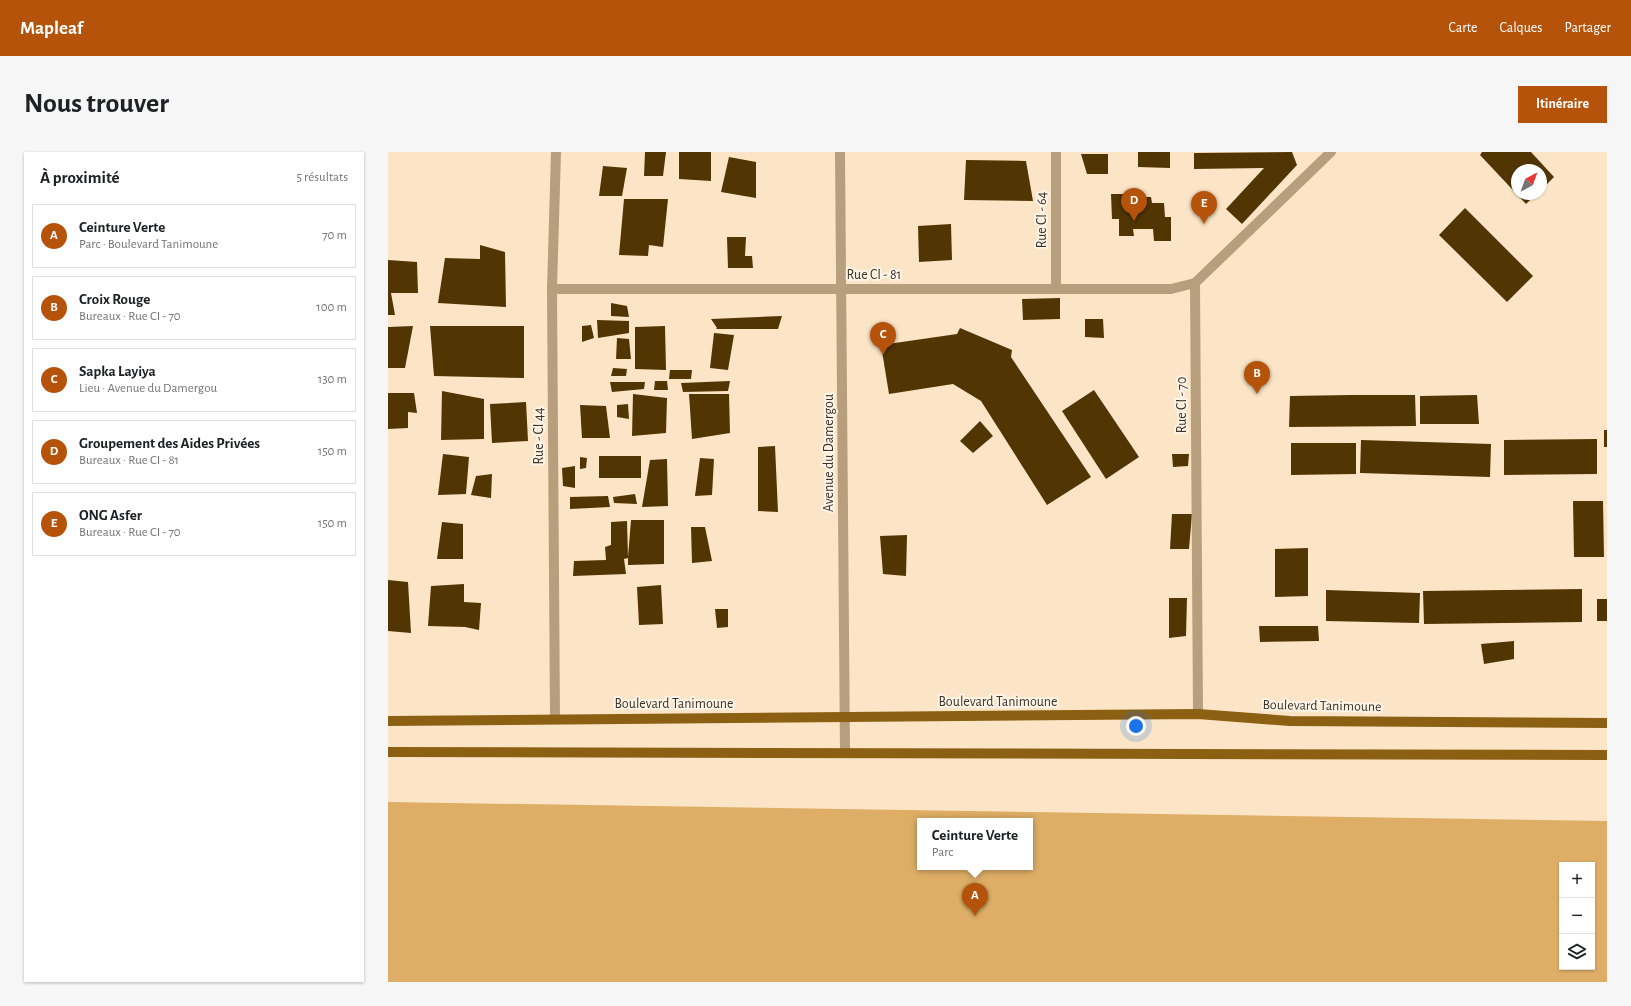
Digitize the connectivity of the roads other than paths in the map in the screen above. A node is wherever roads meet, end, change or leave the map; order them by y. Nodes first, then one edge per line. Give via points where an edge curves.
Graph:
1 (556, 152) edge
2 (840, 152) edge
3 (1056, 152) edge
4 (1331, 152) edge
5 (1195, 283) junction
6 (1056, 288) junction
7 (552, 289) junction
8 (842, 289) junction
9 (1198, 714) junction
10 (844, 717) junction
11 (555, 719) junction
12 (388, 721) edge
13 (1607, 723) edge
14 (388, 752) edge
15 (845, 753) junction
16 (1607, 755) edge

1 - 7 street, Rue - CI 44
2 - 8 street, Avenue du Damergou
3 - 6 street, Rue CI - 64
4 - 5 street
5 - 6 street, Rue CI - 81 via 1171,289
5 - 9 street, Rue CI - 70
6 - 8 street, Rue CI - 81
7 - 8 street, Rue CI - 81
7 - 11 street, Rue - CI 44
8 - 10 street, Avenue du Damergou
9 - 10 main road, Boulevard Tanimoune
9 - 13 main road, Boulevard Tanimoune via 1290,721
10 - 11 main road, Boulevard Tanimoune
10 - 15 street, Avenue du Damergou
11 - 12 main road, Boulevard Tanimoune
14 - 15 main road
15 - 16 main road

